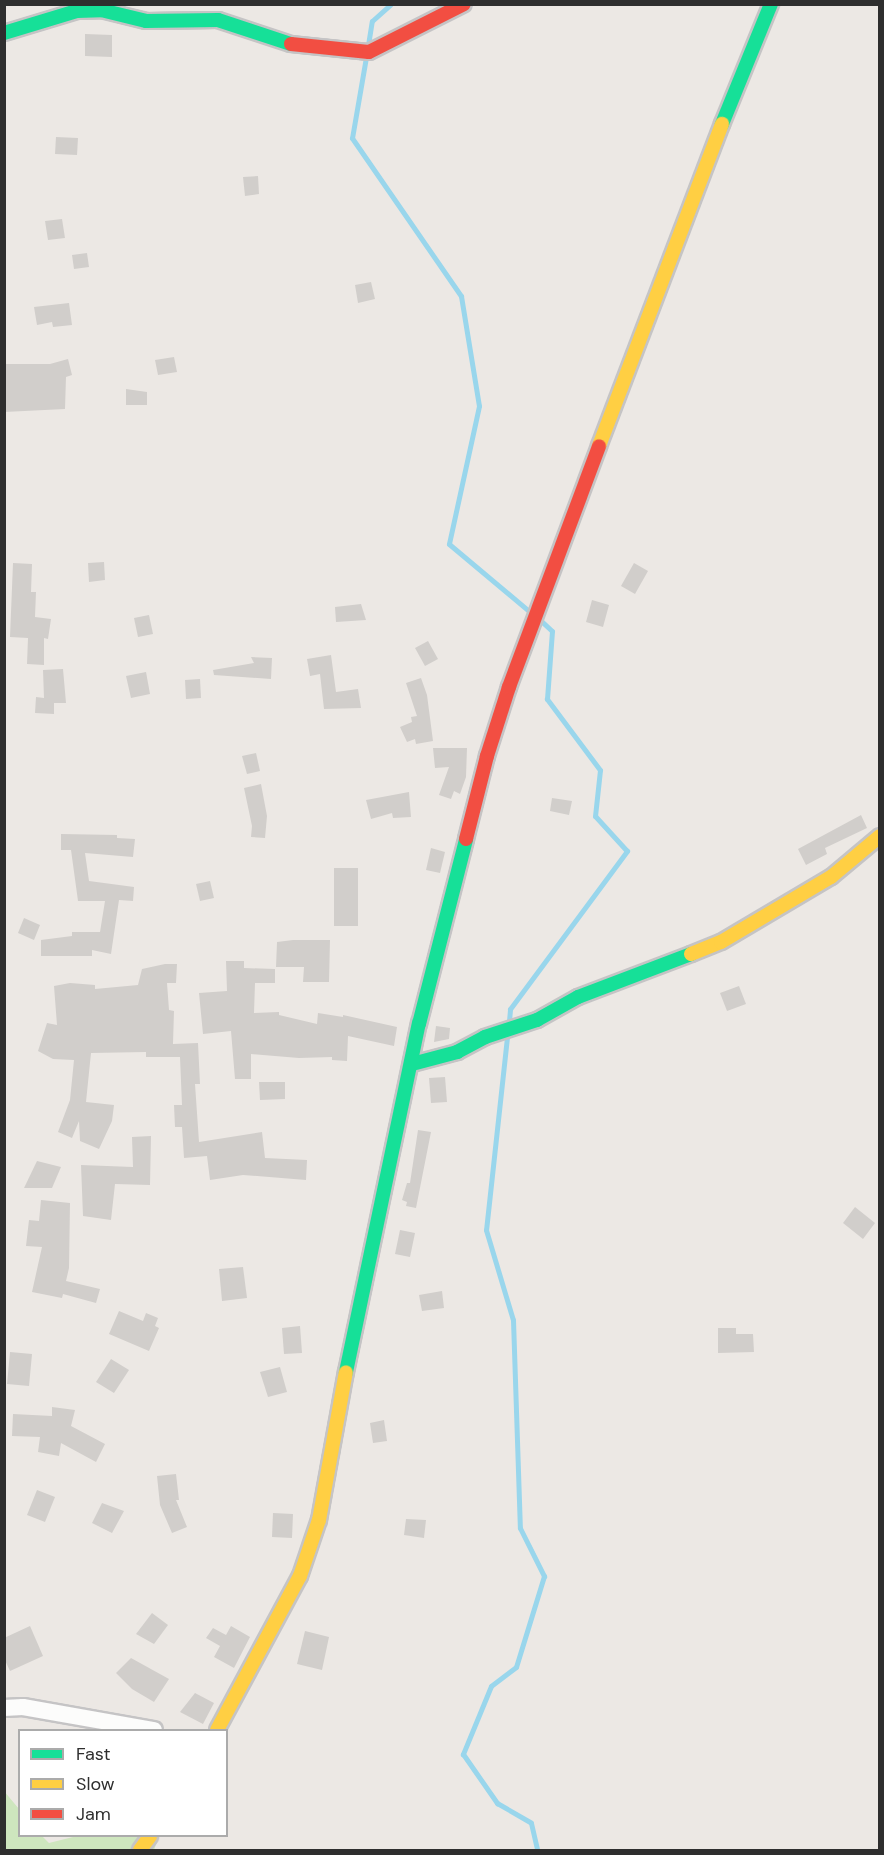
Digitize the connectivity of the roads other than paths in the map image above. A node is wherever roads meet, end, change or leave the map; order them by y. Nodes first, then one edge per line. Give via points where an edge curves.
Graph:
1 (464, 4) edge
2 (771, 4) edge
3 (4, 33) edge
4 (879, 836) edge
5 (412, 1064) junction
6 (4, 1708) edge
7 (143, 1729) edge
8 (218, 1729) edge
9 (149, 1837) edge
10 (140, 1851) edge

1 - 3 street via 369,52 294,45 218,20 146,21 100,10 77,11
2 - 5 street via 694,193 509,687 465,834
4 - 5 street via 831,877 721,942 578,997 537,1020 491,1035 458,1052
5 - 8 street via 319,1520 300,1576
6 - 7 street via 22,1707
9 - 10 street

